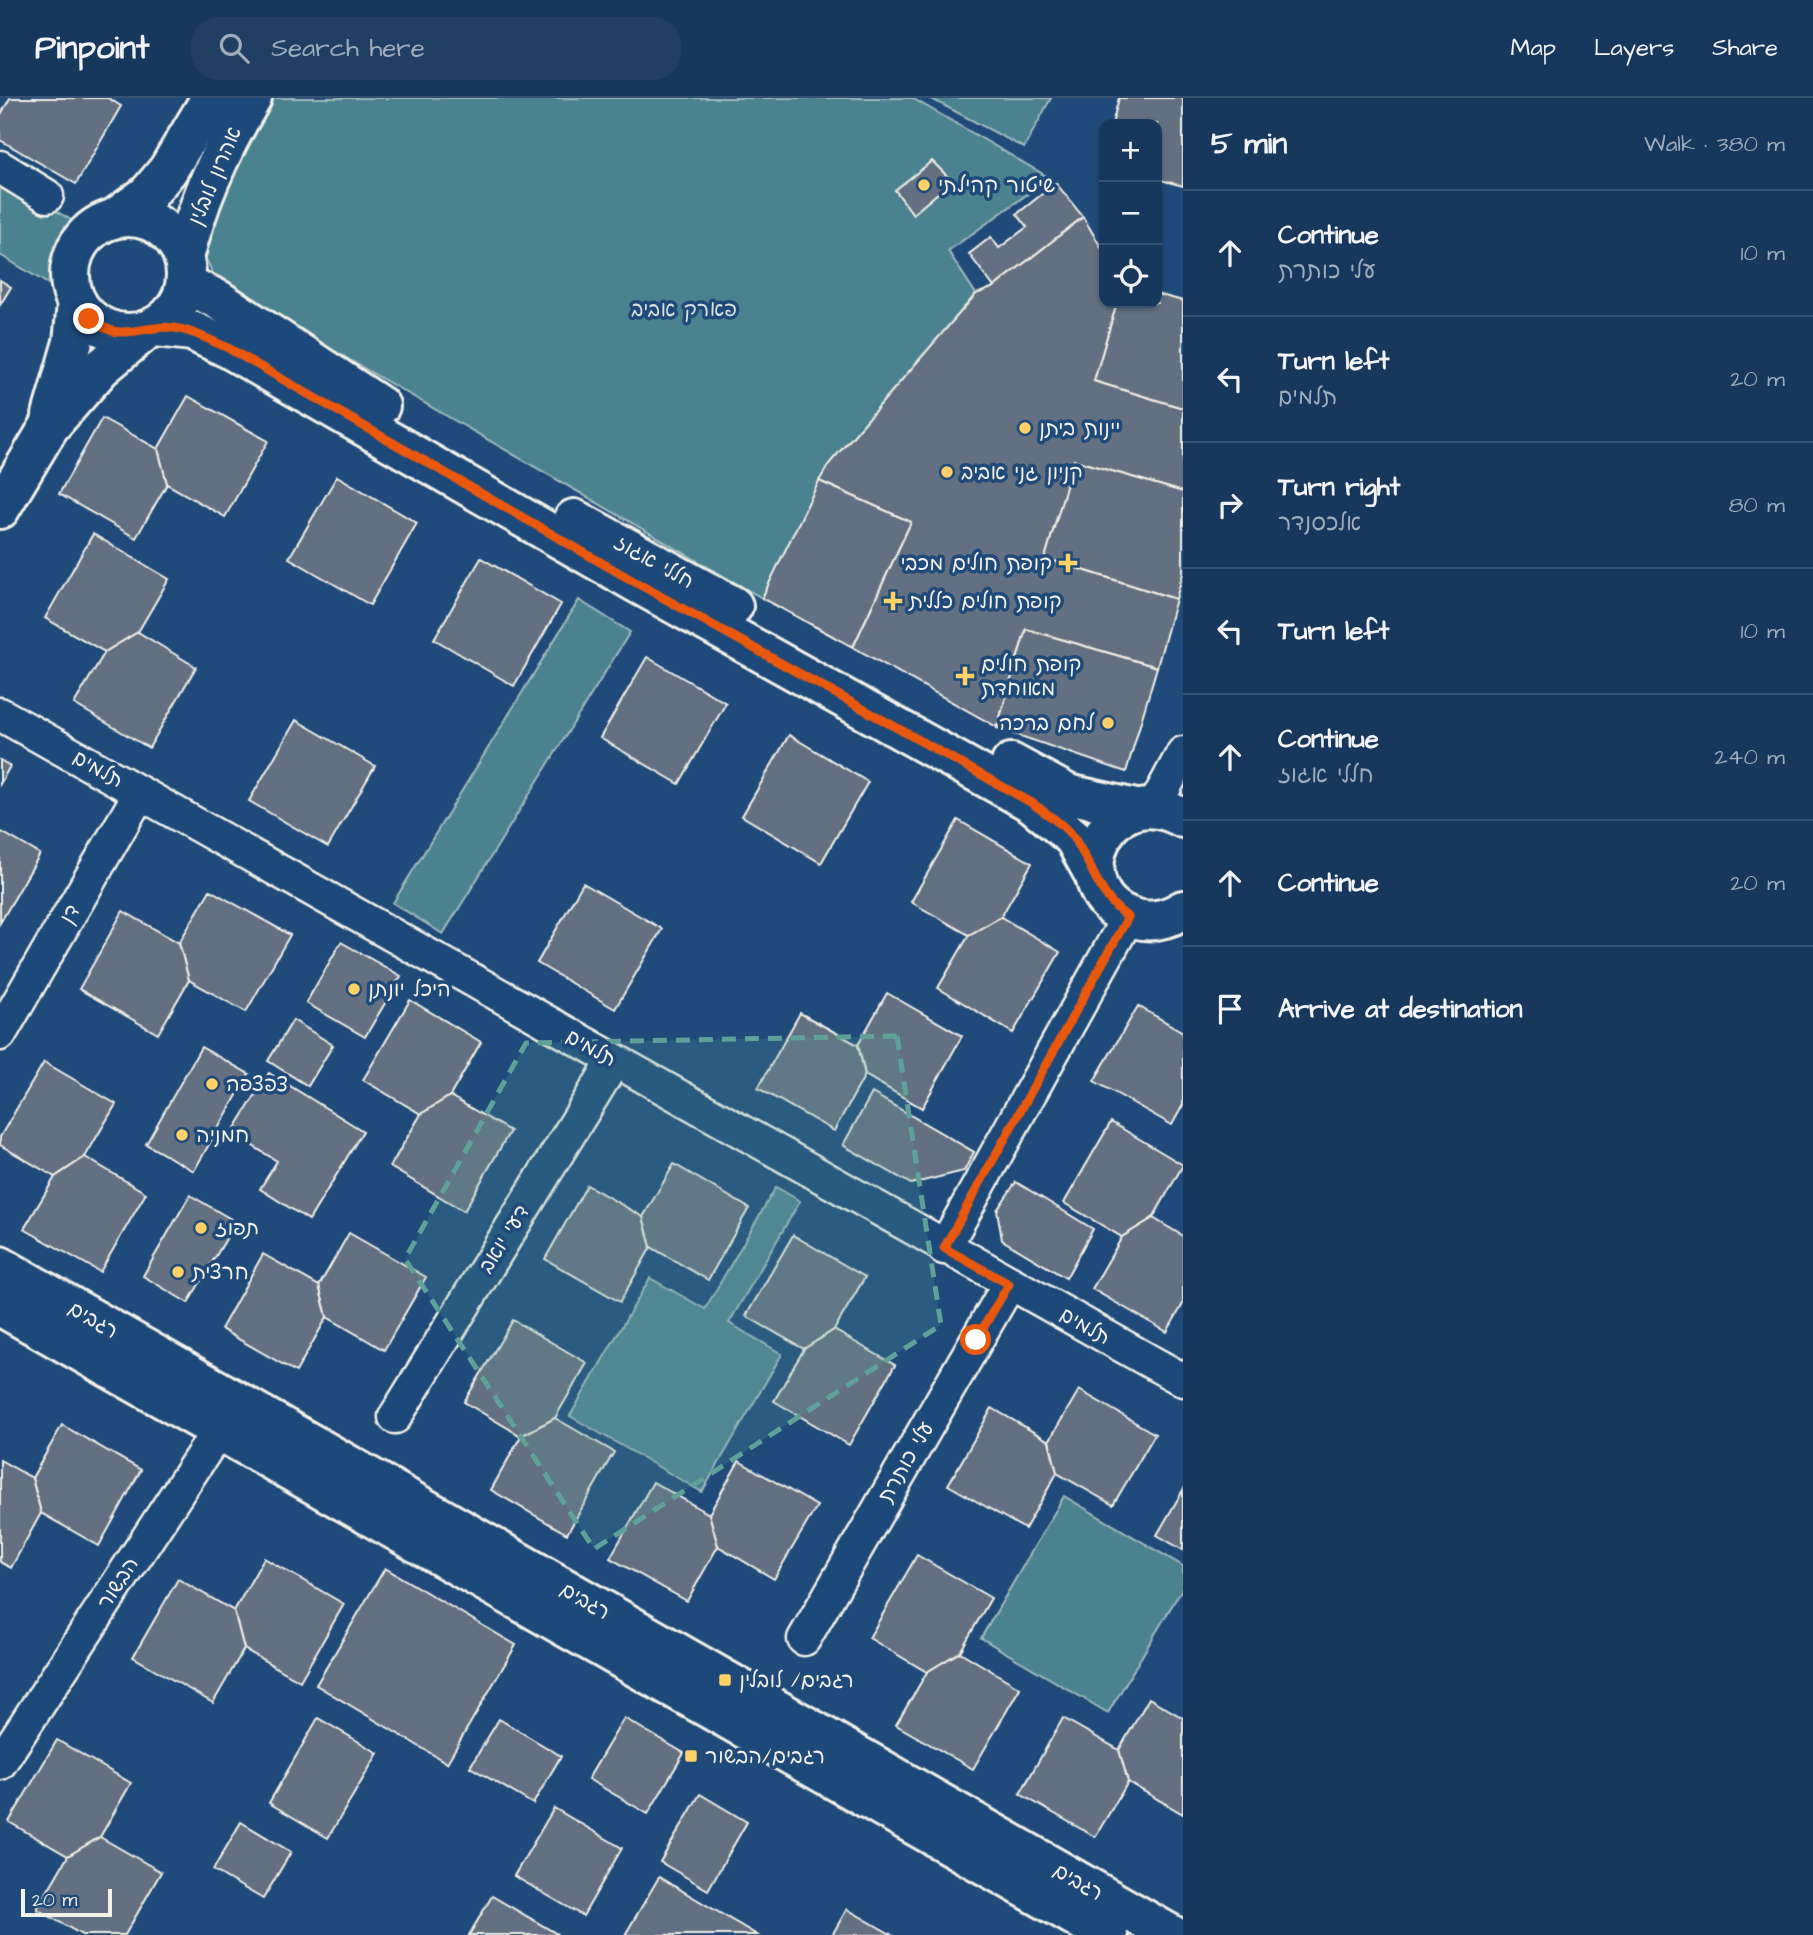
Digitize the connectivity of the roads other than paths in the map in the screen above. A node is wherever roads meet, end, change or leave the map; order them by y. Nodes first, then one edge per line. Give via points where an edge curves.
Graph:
1 (211, 98) edge
2 (252, 98) edge
3 (0, 167) edge
4 (47, 196) dead end
5 (114, 218) junction
6 (185, 271) junction
7 (76, 304) junction
8 (150, 330) junction
9 (49, 427) junction
10 (0, 509) edge
11 (0, 714) edge
12 (1183, 753) edge
13 (141, 793) junction
14 (1158, 811) edge
15 (1095, 876) junction
16 (1179, 915) edge
17 (1128, 917) junction
18 (0, 1034) edge
19 (614, 1061) junction
20 (944, 1248) junction
21 (0, 1266) edge
22 (1009, 1284) junction
23 (0, 1306) edge
24 (1183, 1380) edge
25 (227, 1417) junction
26 (395, 1417) dead end
27 (804, 1639) dead end
28 (0, 1763) edge
29 (1108, 1935) edge
30 (1172, 1935) edge

1 - 5 street, אהרון לובלין via 168,170 148,194
2 - 6 street, אהרון לובלין via 225,144 193,219
3 - 4 street
5 - 6 street via 132,216 165,229 177,242
5 - 7 street via 91,230 74,251 69,269
6 - 8 street via 175,309
6 - 14 street, חללי אגוז via 217,299 314,364 476,463 1044,782 1068,794
7 - 8 street via 106,330 125,334
7 - 9 street via 73,342
8 - 9 street via 101,368
8 - 15 street, חללי אגוז via 192,331 228,348 1032,803 1073,838
9 - 10 street
11 - 13 street, תלמים
12 - 14 street
13 - 18 street, דן
13 - 19 street, תלמים
14 - 15 street via 1120,816 1098,842
15 - 17 street, חללי אגוז via 1102,894
16 - 17 street via 1145,921
17 - 20 street
19 - 20 street, תלמים
19 - 26 street, דעי יואב
20 - 22 street, תלמים
21 - 25 street, רגבים
22 - 24 street, תלמים
22 - 27 street, עלי כותרת
23 - 25 street, רגבים
25 - 28 street, הבשור
25 - 29 street, רגבים
25 - 30 street, רגבים

